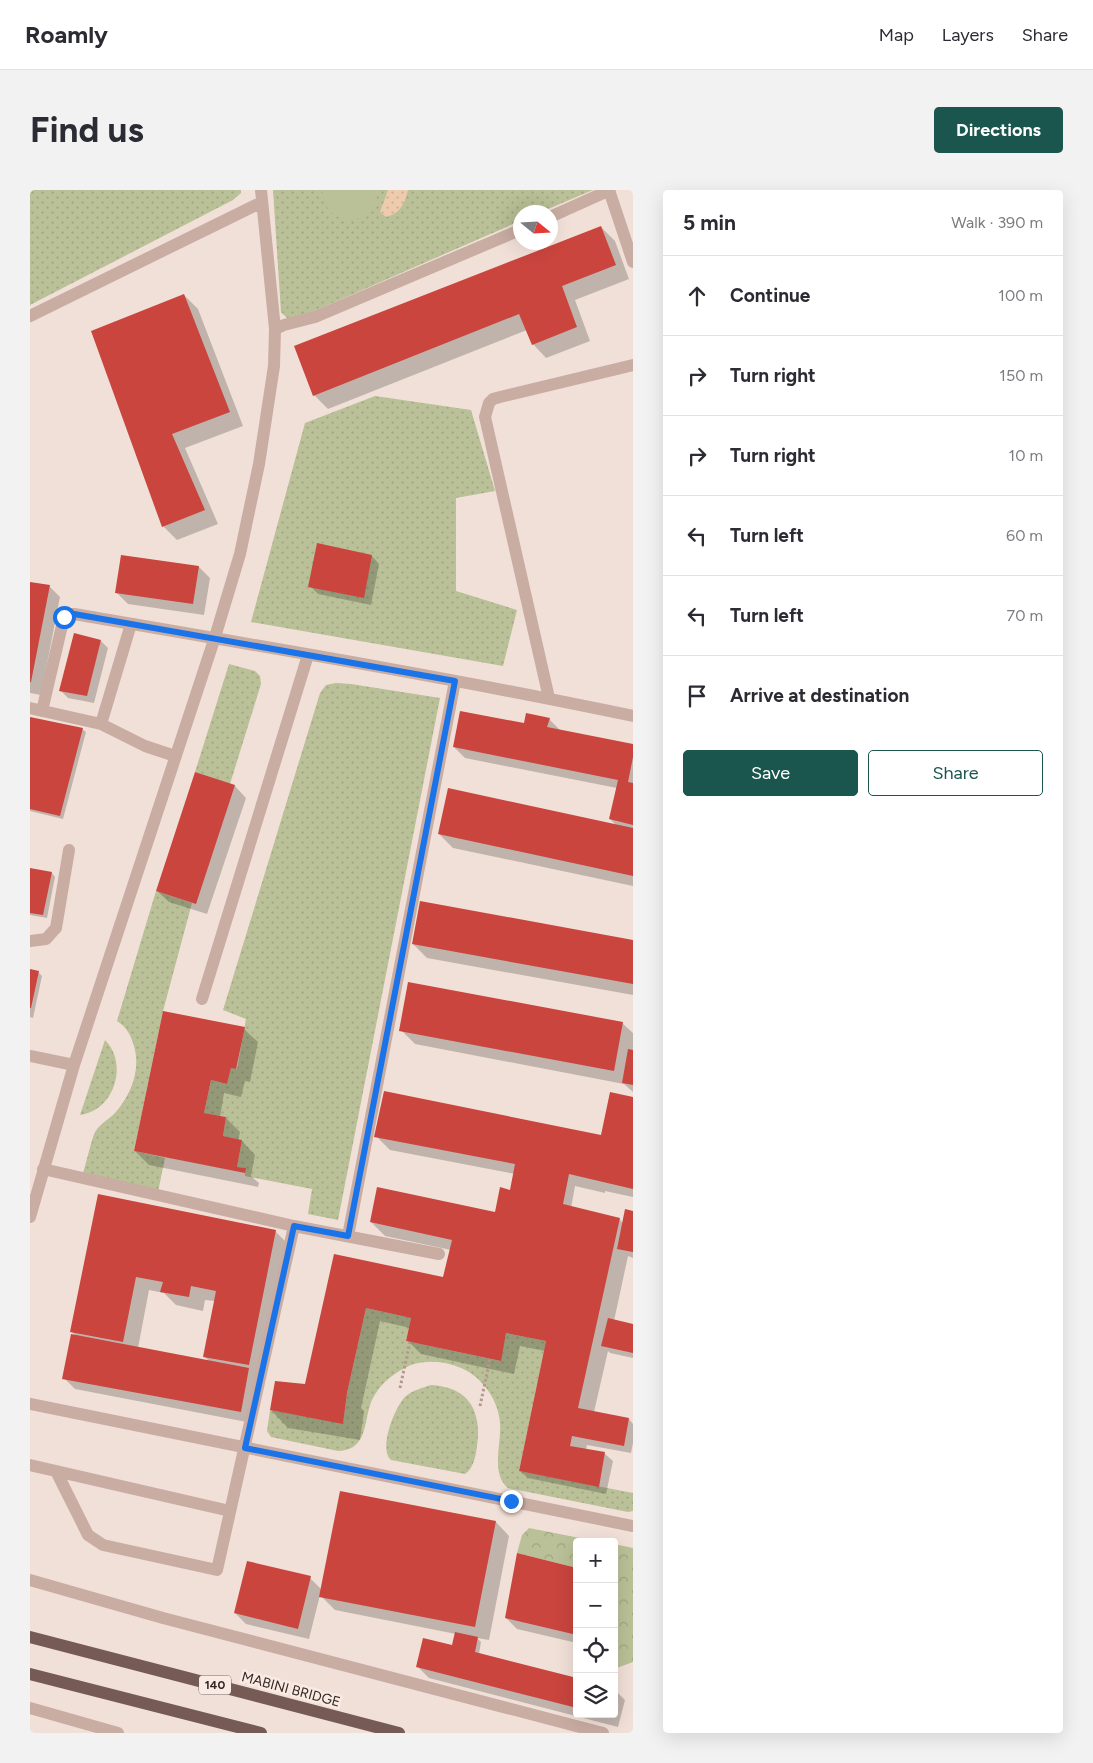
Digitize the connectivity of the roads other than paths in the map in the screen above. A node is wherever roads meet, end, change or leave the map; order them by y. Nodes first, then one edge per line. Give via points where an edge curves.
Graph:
1 (609, 190) edge
2 (261, 196) edge
3 (558, 213) edge
4 (513, 233) edge
5 (633, 262) edge
6 (30, 316) edge
7 (275, 329) junction
8 (633, 365) edge
9 (131, 624) junction
10 (215, 637) junction
11 (308, 654) junction
12 (455, 681) junction
13 (549, 698) junction
14 (36, 709) edge
15 (633, 716) edge
16 (101, 724) junction
17 (176, 756) junction
18 (69, 850) dead end
19 (30, 942) edge
20 (202, 999) dead end
21 (30, 1056) edge
22 (74, 1064) junction
23 (43, 1169) junction
24 (30, 1217) edge
25 (294, 1226) junction
26 (348, 1236) junction
27 (439, 1254) dead end
28 (30, 1404) edge
29 (245, 1448) junction
30 (30, 1465) edge
31 (56, 1471) junction
32 (230, 1511) junction
33 (633, 1526) edge
34 (30, 1580) edge
35 (30, 1637) edge
36 (30, 1674) edge
37 (30, 1708) edge
38 (118, 1733) edge
39 (261, 1733) edge
40 (399, 1733) edge
41 (603, 1733) edge

1 - 3 street
1 - 5 street
2 - 6 street
2 - 7 street
4 - 7 street via 315,317
7 - 10 street via 274,366 259,464 240,554
8 - 13 street via 493,399 485,416
9 - 10 street
9 - 14 street via 67,614
9 - 16 street
10 - 11 street
10 - 17 street
11 - 12 street
11 - 20 street
12 - 13 street
12 - 26 street
13 - 15 street
14 - 16 street
16 - 17 street via 145,746
17 - 22 street
18 - 19 street via 56,928 46,940
21 - 22 street
22 - 23 street
23 - 24 street
23 - 25 street
25 - 26 street
25 - 29 street
26 - 27 street
28 - 29 street
29 - 32 street
29 - 33 street
30 - 31 street
31 - 32 street
31 - 32 street via 88,1535 103,1545 216,1570
34 - 41 street
35 - 40 main road, MABINI BRIDGE / 140
36 - 39 main road
37 - 38 street

